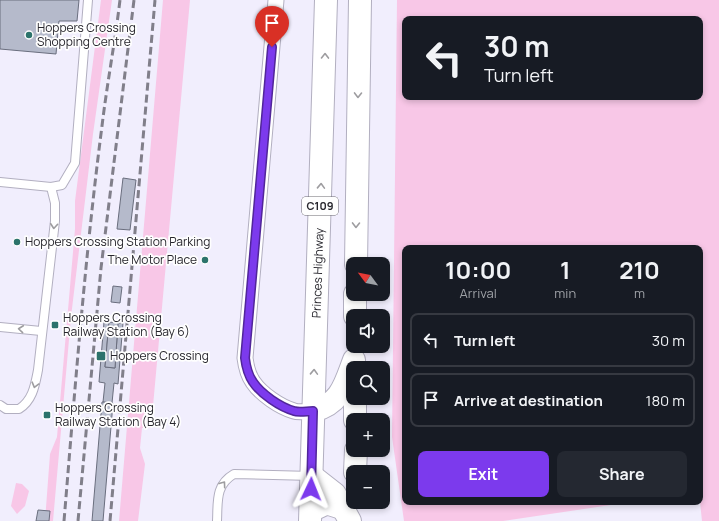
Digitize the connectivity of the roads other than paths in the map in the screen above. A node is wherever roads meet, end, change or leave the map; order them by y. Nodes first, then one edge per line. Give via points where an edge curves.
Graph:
1 (88, 0) edge
2 (276, 0) edge
3 (326, 0) edge
4 (360, 0) edge
5 (0, 182) edge
6 (51, 187) junction
7 (356, 257) edge
8 (0, 327) edge
9 (41, 330) junction
10 (354, 358) edge
11 (0, 405) edge
12 (313, 411) junction
13 (312, 476) junction
14 (351, 514) edge
15 (307, 519) edge
16 (217, 521) edge

1 - 6 lane via 75,162 62,185
2 - 12 street via 245,358 247,371 260,389 295,412
12 -> 3 highway, Princes Highway / C109
4 -> 7 highway
5 - 6 lane
6 -> 9 lane via 55,203 55,221
9 -> 8 lane
9 -> 11 lane via 38,370 30,398 19,409 6,409
10 - 12 highway via 345,383 335,400 325,408
12 - 13 highway, Princes Highway / C109
13 - 14 highway via 335,494
13 - 15 highway, Princes Highway / C109
16 -> 13 lane via 219,489 225,480 234,474
14 - 15 street via 327,507

